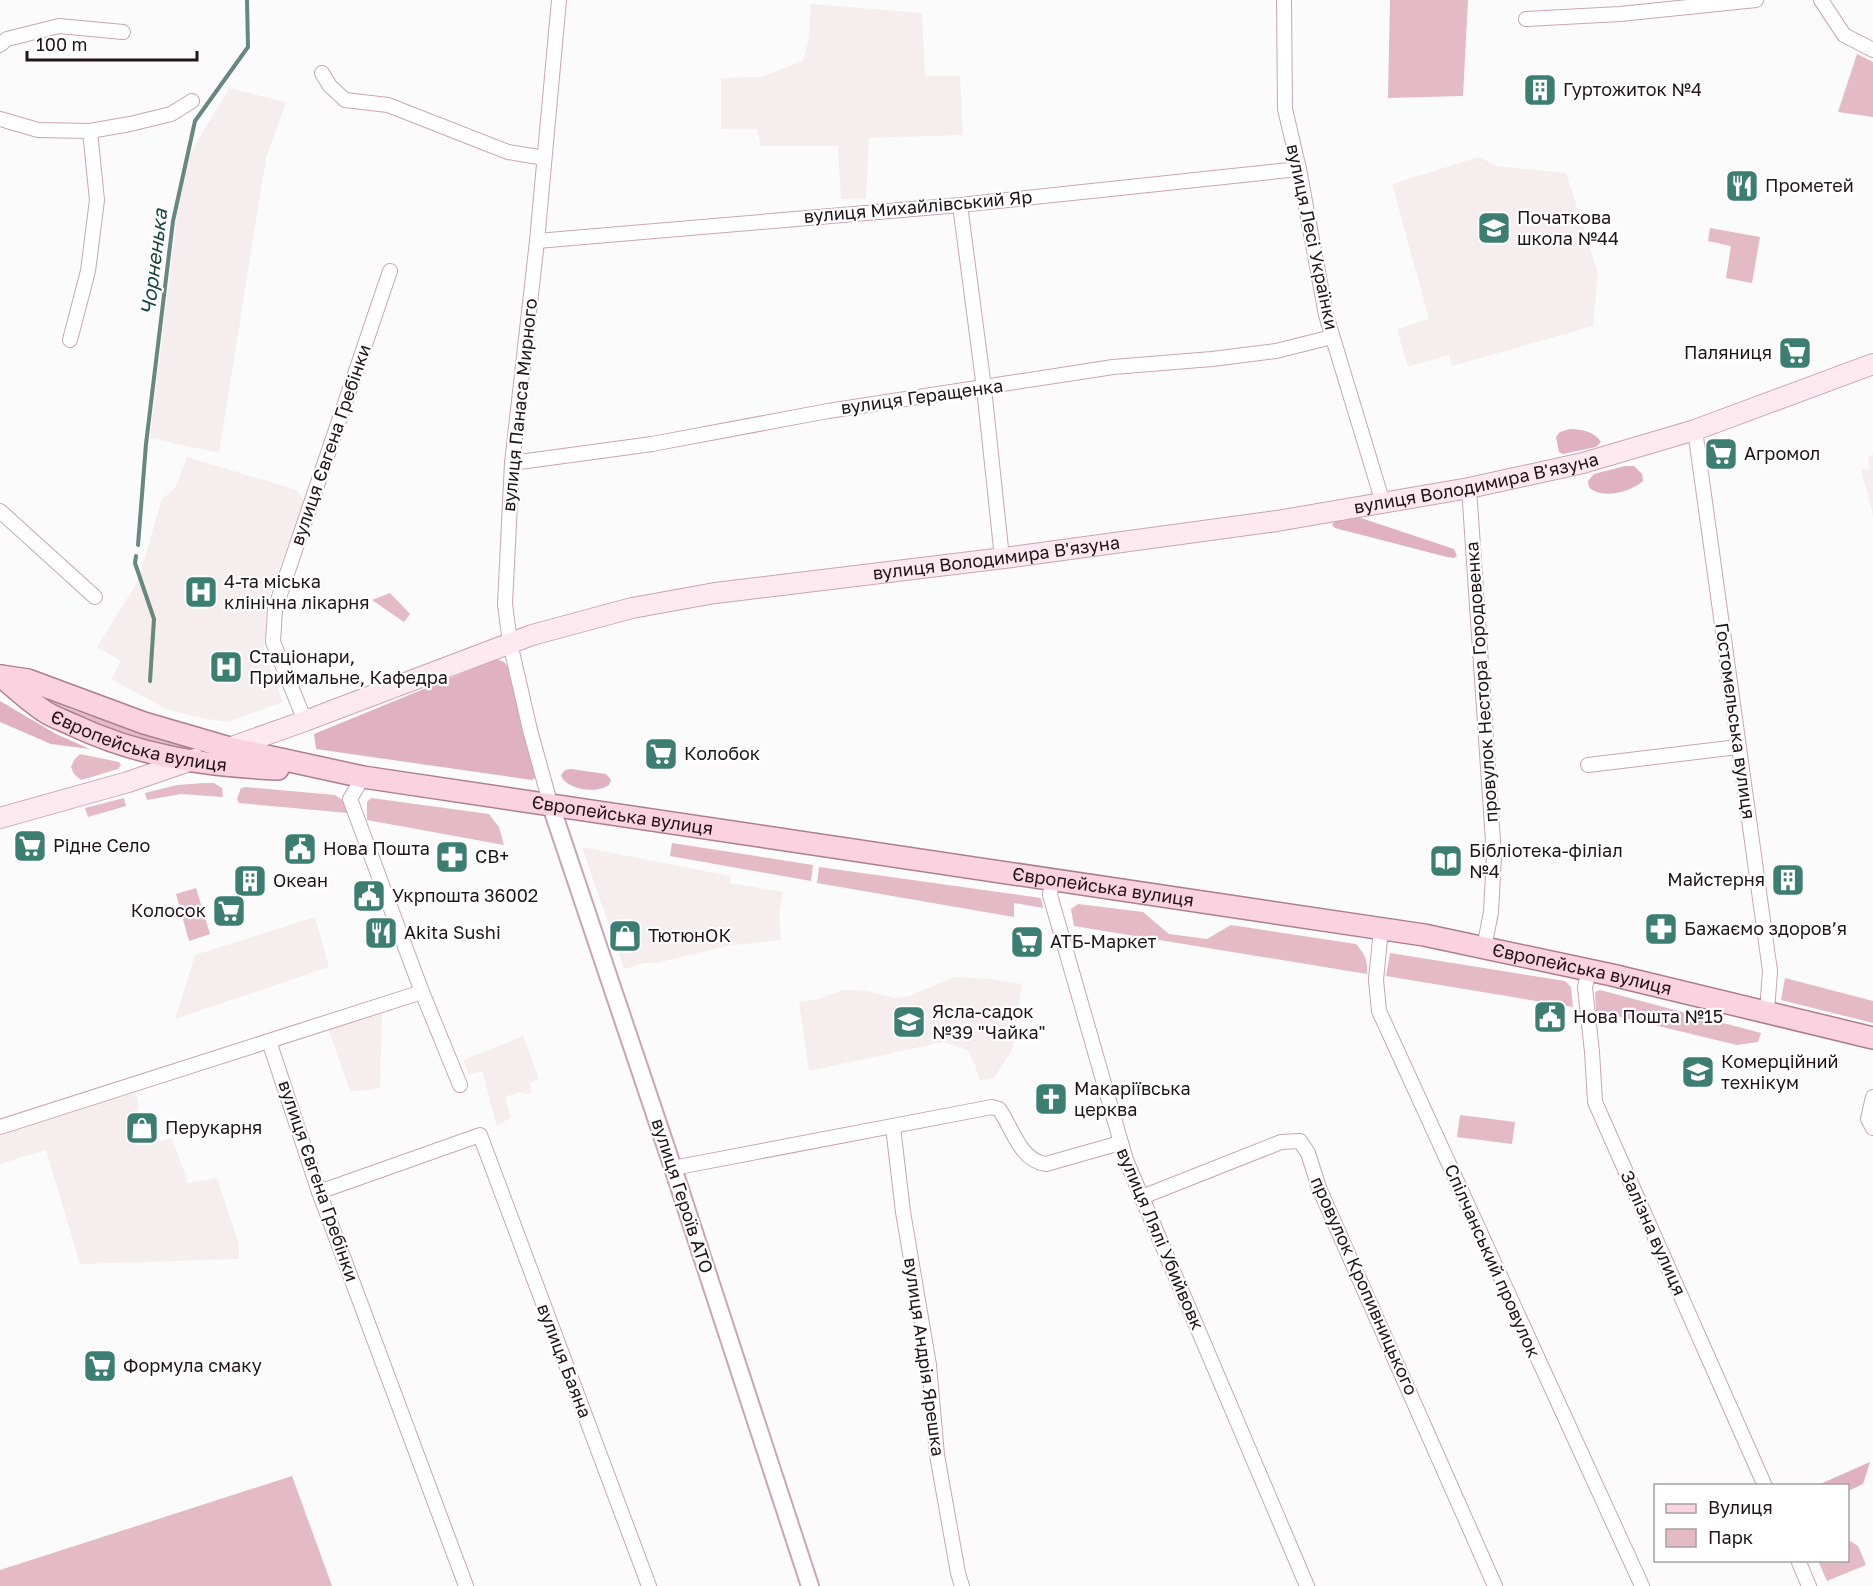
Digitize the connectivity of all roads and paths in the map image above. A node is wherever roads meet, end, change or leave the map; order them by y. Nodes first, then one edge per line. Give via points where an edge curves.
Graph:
1 (559, 0) edge
2 (1284, 0) edge
3 (1756, 0) edge
4 (1821, 0) edge
5 (1526, 19) dead end
6 (123, 32) dead end
7 (0, 45) edge
8 (1873, 50) edge
9 (322, 74) dead end
10 (192, 101) dead end
11 (0, 119) edge
12 (90, 131) junction
13 (544, 158) junction
14 (1299, 169) junction
15 (960, 204) junction
16 (537, 241) junction
17 (390, 271) dead end
18 (1332, 336) junction
19 (70, 340) dead end
20 (1873, 364) edge
21 (984, 388) junction
22 (1695, 430) junction
23 (512, 463) junction
24 (1469, 488) junction
25 (1383, 503) junction
26 (0, 511) edge
27 (1002, 558) junction
28 (95, 597) dead end
29 (510, 643) junction
30 (0, 676) edge
31 (305, 721) junction
32 (1738, 747) junction
33 (230, 748) junction
34 (188, 762) junction
35 (1588, 765) dead end
36 (326, 770) junction
37 (363, 777) junction
38 (551, 806) junction
39 (0, 819) edge
40 (1052, 879) junction
41 (1381, 929) junction
42 (1484, 948) junction
43 (1589, 970) junction
44 (422, 992) junction
45 (1767, 1012) junction
46 (1873, 1038) edge
47 (269, 1041) junction
48 (460, 1085) dead end
49 (1873, 1097) edge
50 (0, 1127) edge
51 (892, 1127) junction
52 (1873, 1128) edge
53 (1120, 1143) junction
54 (673, 1168) junction
55 (319, 1192) junction
56 (1142, 1197) junction
57 (1765, 1484) edge
58 (1799, 1562) edge
59 (466, 1586) edge
60 (649, 1586) edge
61 (810, 1586) edge
62 (962, 1586) edge
63 (1307, 1586) edge
64 (1495, 1586) edge
65 (1642, 1586) edge
66 (1809, 1586) edge

1 - 13 street, вулиця Панаса Мирного
2 - 14 street, вулиця Лесі Українки via 1285,109
3 - 5 street
4 - 8 street via 1844,35
6 - 7 street via 59,26 7,39
9 - 13 street via 345,100 388,105 508,152
10 - 12 street via 171,114
11 - 12 street via 39,129
12 - 19 street via 97,200 88,271
13 - 16 street, вулиця Панаса Мирного
14 - 15 street, вулиця Михайлівський Яр
14 - 18 street, вулиця Лесі Українки
15 - 16 street, вулиця Михайлівський Яр
15 - 21 street
16 - 23 street, вулиця Панаса Мирного
17 - 31 street, вулиця Євгена Гребінки via 275,609 273,642
18 - 21 street, вулиця Геращенка via 1276,351 1113,367
18 - 25 street, вулиця Лесі Українки
20 - 22 main road, вулиця Володимира В'язуна
21 - 23 street, вулиця Геращенка via 828,411 651,444
21 - 27 street
22 - 24 main road, вулиця Володимира В'язуна via 1583,463
22 - 32 street, Гостомельська вулиця
23 - 29 street, вулиця Панаса Мирного via 505,603
24 - 25 main road, вулиця Володимира В'язуна
24 - 42 street, провулок Нестора Городовенка via 1494,856 1491,912
25 - 27 main road, вулиця Володимира В'язуна via 1266,523
26 - 28 street
27 - 29 main road, вулиця Володимира В'язуна via 715,593 632,608
29 - 31 main road, вулиця Володимира В'язуна
29 - 38 street, вулиця Панаса Мирного
30 - 33 main road, Європейська вулиця via 28,680 144,723
30 - 34 main road, Європейська вулиця via 44,711 92,734 129,748
31 - 33 main road, вулиця Володимира В'язуна
32 - 35 street
32 - 45 street, Гостомельська вулиця via 1770,971
33 - 34 main road, вулиця Володимира В'язуна
33 - 36 main road, Європейська вулиця
34 - 36 main road, Європейська вулиця
34 - 39 main road, вулиця Володимира В'язуна
36 - 37 main road, Європейська вулиця
37 - 38 main road, Європейська вулиця
37 - 44 street via 350,799
38 - 40 main road, Європейська вулиця
38 - 54 street, вулиця Героїв АТО
40 - 41 main road, Європейська вулиця
40 - 53 street, вулиця Лялі Убийвовк via 1050,895
41 - 42 main road, Європейська вулиця
41 - 65 street, Спілчанський провулок via 1376,980 1379,1011
42 - 43 main road, Європейська вулиця
43 - 45 main road, Європейська вулиця
43 - 57 street, Залізна вулиця via 1585,987 1595,1102
44 - 47 street
44 - 48 street
45 - 46 main road, Європейська вулиця
47 - 50 street
47 - 55 street, вулиця Євгена Гребінки
49 - 52 street via 1868,1119
51 - 53 street via 995,1107 1025,1152 1040,1163
51 - 54 street
51 - 62 street, вулиця Андрія Ярешка via 929,1365 937,1455
53 - 56 street, вулиця Лялі Убийвовк
54 - 61 street, вулиця Героїв АТО
55 - 59 street, вулиця Євгена Гребінки
55 - 60 street, вулиця Баяна via 480,1136
56 - 63 street, вулиця Лялі Убийвовк
56 - 64 street, провулок Кропивницького via 1281,1142 1300,1142
58 - 66 street

